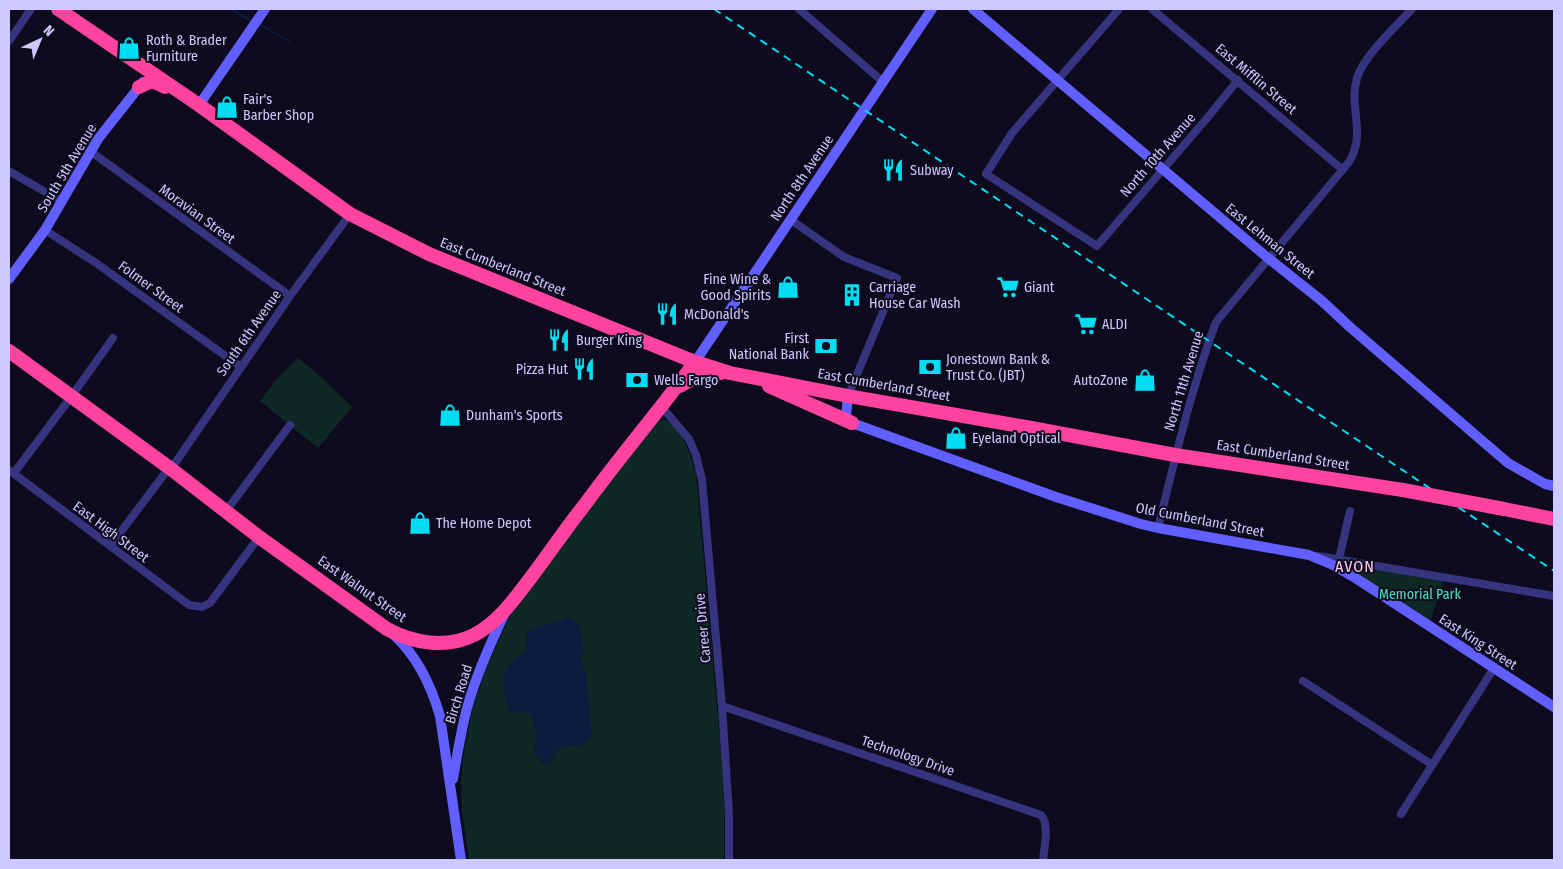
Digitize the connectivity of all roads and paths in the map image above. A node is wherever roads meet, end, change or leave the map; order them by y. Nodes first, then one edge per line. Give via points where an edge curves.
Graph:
1 (31, 9) edge
2 (58, 9) edge
3 (265, 9) edge
4 (800, 9) edge
5 (932, 9) edge
6 (973, 9) edge
7 (1119, 9) edge
8 (1152, 9) edge
9 (1412, 9) edge
10 (9, 41) edge
11 (151, 73) junction
12 (1057, 80) junction
13 (1238, 80) junction
14 (882, 81) junction
15 (138, 87) junction
16 (199, 105) junction
17 (90, 151) junction
18 (1163, 169) junction
19 (1343, 170) junction
20 (9, 171) edge
21 (61, 202) junction
22 (350, 214) junction
23 (791, 220) junction
24 (45, 230) junction
25 (1268, 258) junction
26 (9, 279) edge
27 (290, 296) junction
28 (113, 338) dead end
29 (9, 351) edge
30 (694, 362) junction
31 (241, 367) junction
32 (730, 372) junction
33 (745, 376) junction
34 (672, 393) junction
35 (848, 396) junction
36 (71, 397) junction
37 (661, 406) junction
38 (852, 422) junction
39 (290, 425) dead end
40 (1175, 455) junction
41 (170, 468) junction
42 (11, 471) edge
43 (1554, 486) edge
44 (226, 512) junction
45 (1350, 512) dead end
46 (1554, 518) edge
47 (1158, 528) junction
48 (260, 537) junction
49 (110, 546) junction
50 (1309, 554) junction
51 (1339, 559) junction
52 (1554, 596) edge
53 (506, 611) junction
54 (387, 629) junction
55 (1494, 668) junction
56 (1303, 682) dead end
57 (722, 706) junction
58 (1554, 707) edge
59 (1432, 764) junction
60 (451, 790) junction
61 (1401, 814) dead end
62 (461, 860) edge
63 (729, 860) edge
64 (1042, 860) edge

1 - 10 street
2 - 11 highway, East Cumberland Street
3 - 16 street
4 - 14 street
5 - 14 street, North 8th Avenue
6 - 12 street, East Lehman Street
7 - 12 street
8 - 13 street, East Mifflin Street
9 - 19 street, North 11th Avenue via 1364,63 1357,78 1354,95 1358,135 1355,152
11 - 15 street, South 5th Avenue
11 - 16 highway, East Cumberland Street
12 - 18 street, East Lehman Street
12 - 18 street, North 10th Avenue via 1012,133 986,174 1096,246
13 - 18 street, North 10th Avenue
13 - 19 street, East Mifflin Street
14 - 23 street, North 8th Avenue
15 - 16 highway via 147,82 157,82 190,105
15 - 17 street, South 5th Avenue
16 - 22 highway, East Cumberland Street
17 - 21 street, South 5th Avenue
17 - 27 street, Moravian Street
18 - 25 street, East Lehman Street
19 - 25 street, North 11th Avenue
20 - 21 street
21 - 24 street, South 5th Avenue
22 - 27 street, South 6th Avenue
22 - 30 highway, East Cumberland Street via 429,254
23 - 30 street, North 8th Avenue
23 - 35 street via 844,257 897,278
24 - 26 street, South 5th Avenue
24 - 31 street, Folmer Street
25 - 40 street, North 11th Avenue via 1216,322
25 - 43 street, East Lehman Street via 1322,300 1508,463
27 - 31 street, South 6th Avenue
28 - 36 street
29 - 36 highway, East Walnut Street
30 - 32 highway, East Cumberland Street
30 - 34 highway, East Walnut Street
31 - 41 street, South 6th Avenue
32 - 33 highway, East Cumberland Street
32 - 34 highway via 693,378
33 - 35 highway, East Cumberland Street
33 - 38 highway
34 - 37 highway, East Walnut Street
35 - 38 street via 846,416
35 - 40 highway, East Cumberland Street
36 - 41 highway, East Walnut Street
36 - 42 street
37 - 53 highway, East Walnut Street
37 - 57 street, Career Drive via 689,439 702,480
38 - 47 street, Old Cumberland Street via 1056,497
39 - 44 street
40 - 46 highway, East Cumberland Street, bridge via 1403,490
40 - 47 street, North 11th Avenue
41 - 44 highway, East Walnut Street
41 - 49 street, South 6th Avenue
42 - 49 street, East High Street
44 - 48 highway, East Walnut Street
45 - 51 street
47 - 50 street, Old Cumberland Street
48 - 49 street, East High Street via 210,603 202,607 189,605
48 - 54 highway, East Walnut Street
50 - 51 street, Old Cumberland Street
50 - 55 street, East King Street via 1357,579
51 - 52 street, Old Cumberland Street
53 - 54 highway, East Walnut Street via 473,635 437,643 418,642
53 - 60 street, Birch Road via 468,706
54 - 60 street, Birch Road via 406,646 434,694
55 - 58 street, East King Street
55 - 59 street
56 - 59 street
57 - 63 street, Career Drive
57 - 64 street, Technology Drive via 1041,815 1046,824
59 - 61 street
60 - 62 street, Birch Road

